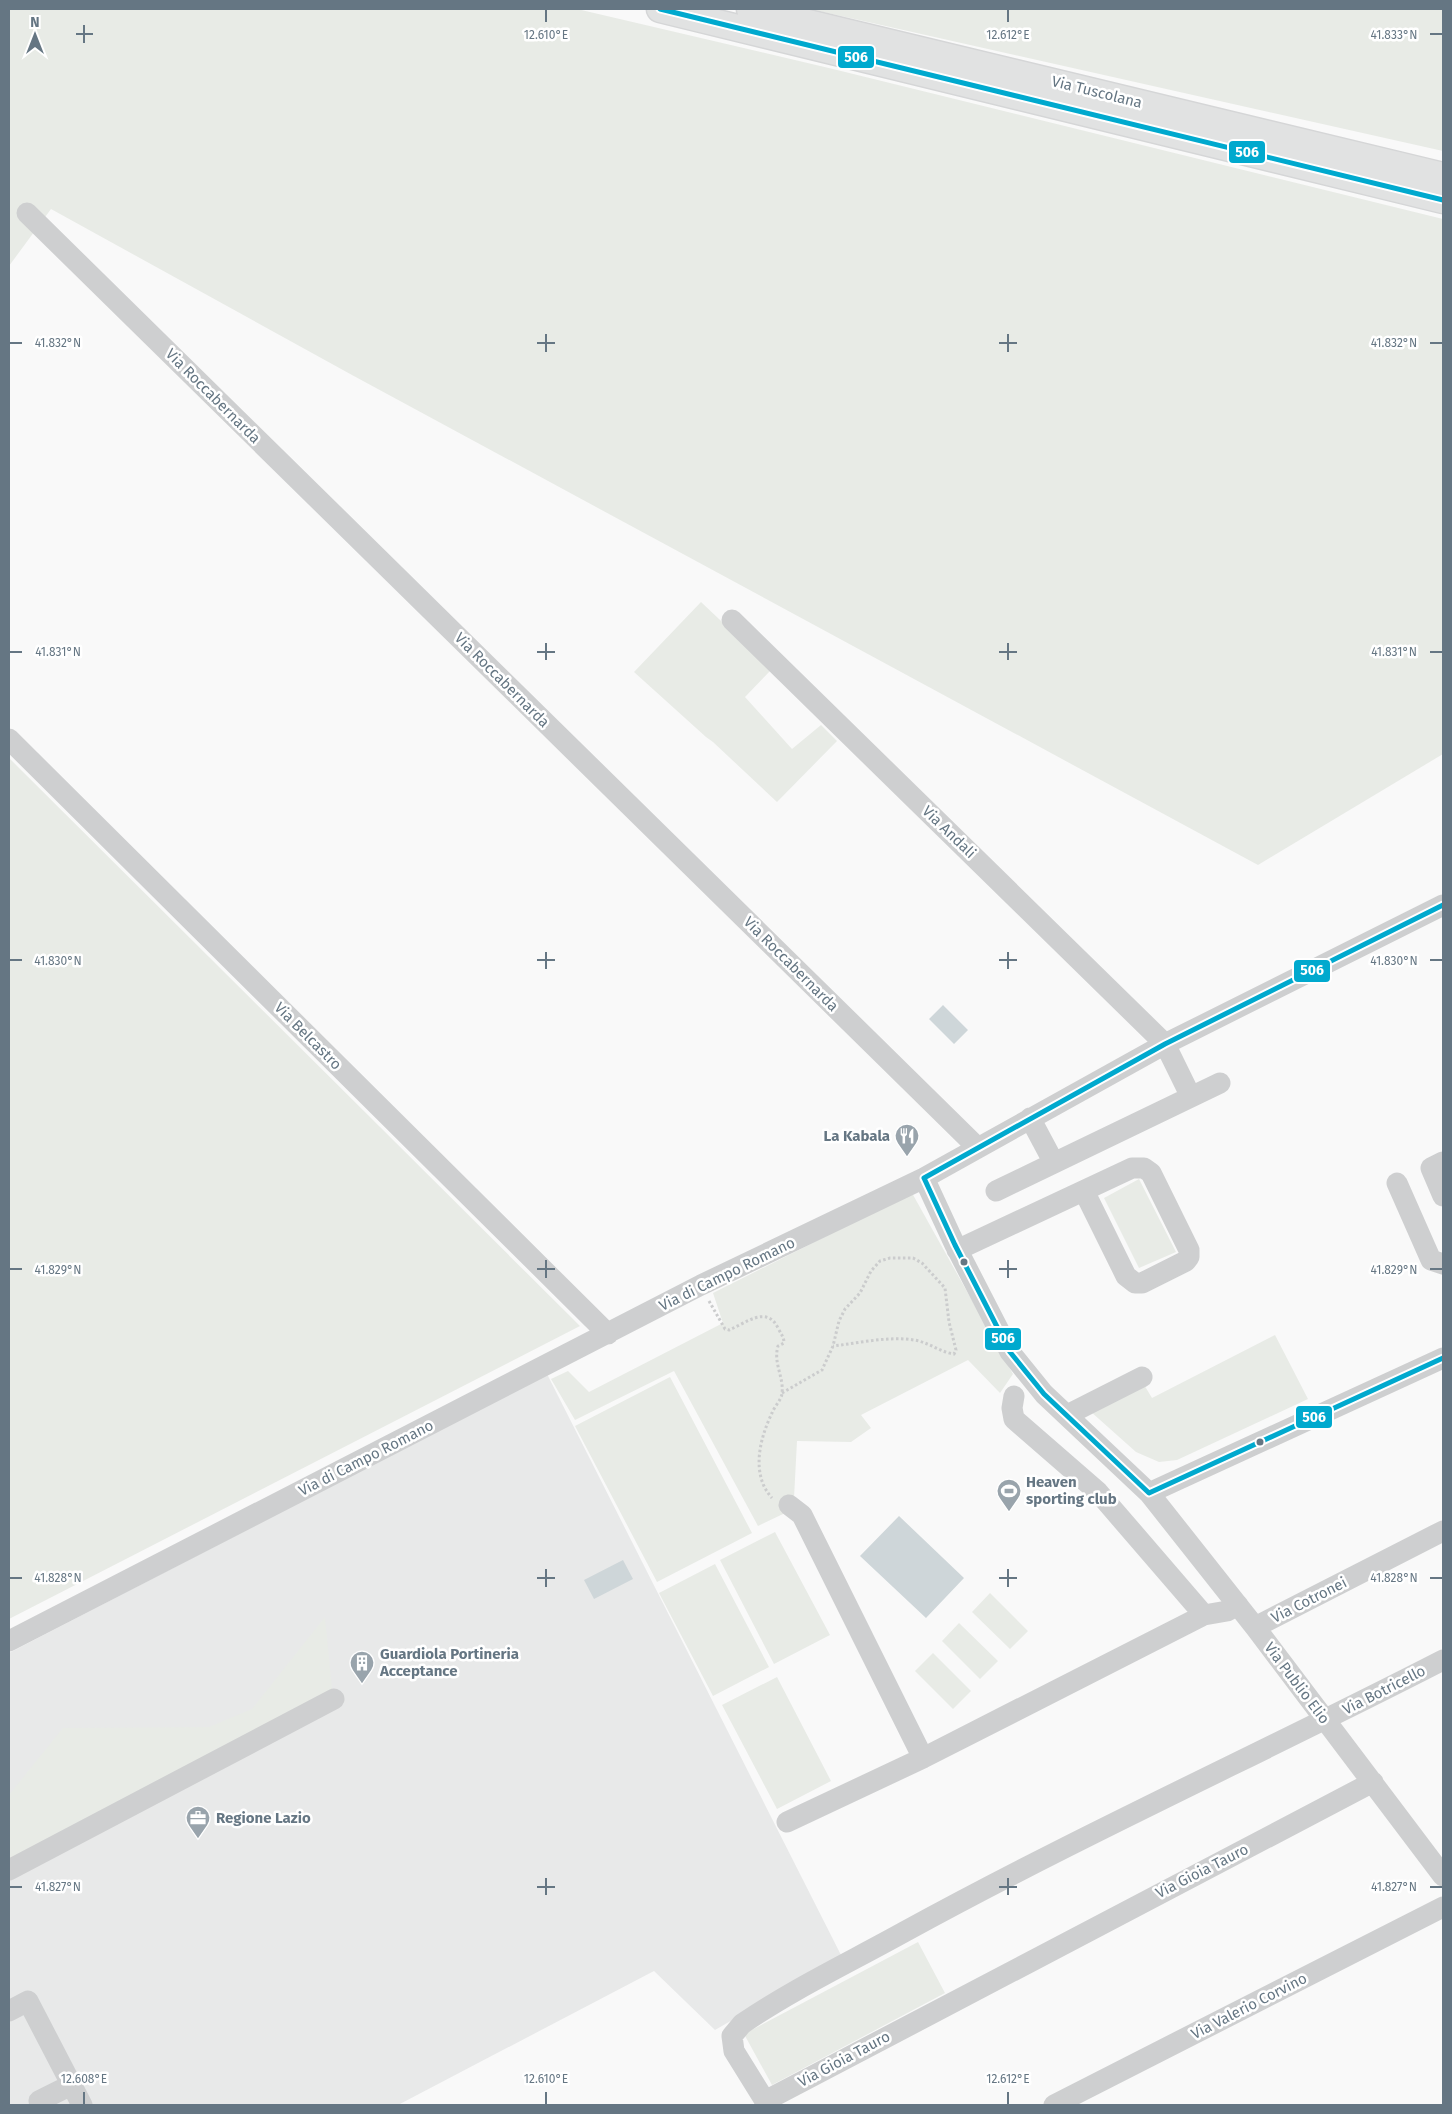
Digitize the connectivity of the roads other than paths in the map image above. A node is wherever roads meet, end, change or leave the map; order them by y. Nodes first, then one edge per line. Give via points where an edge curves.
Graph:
1 (660, 9) edge
2 (750, 9) edge
3 (1443, 176) edge
4 (1443, 200) edge
5 (27, 213) dead end
6 (732, 620) dead end
7 (9, 739) edge
8 (1443, 905) edge
9 (1165, 1044) junction
10 (1220, 1083) dead end
11 (1191, 1096) junction
12 (1030, 1118) junction
13 (977, 1147) junction
14 (1054, 1163) junction
15 (1437, 1165) edge
16 (924, 1178) junction
17 (1397, 1183) dead end
18 (996, 1191) dead end
19 (1084, 1191) junction
20 (1443, 1196) edge
21 (957, 1250) junction
22 (1443, 1264) edge
23 (608, 1334) junction
24 (1443, 1358) edge
25 (1142, 1377) dead end
26 (1014, 1396) dead end
27 (1067, 1414) junction
28 (1149, 1493) junction
29 (789, 1505) road end
30 (1443, 1532) edge
31 (1238, 1605) junction
32 (1204, 1615) junction
33 (1255, 1627) junction
34 (9, 1641) edge
35 (1443, 1660) edge
36 (334, 1699) dead end
37 (1326, 1720) junction
38 (924, 1758) junction
39 (1373, 1782) junction
40 (787, 1822) dead end
41 (9, 1870) edge
42 (1443, 1876) edge
43 (1443, 1907) edge
44 (9, 2011) edge
45 (71, 2085) junction
46 (767, 2103) edge
47 (37, 2104) edge
48 (82, 2105) edge
49 (1054, 2105) edge

1 - 4 main road, Via Tuscolana
2 - 3 main road, Via Tuscolana
5 - 13 street, Via Roccabernarda
6 - 9 street, Via Andali
7 - 23 street, Via Belcastro
8 - 9 street, Via di Campo Romano
9 - 11 street, Via Andali
9 - 12 street, Via di Campo Romano
10 - 11 street
11 - 14 street
12 - 13 street, Via di Campo Romano
12 - 14 street
13 - 16 street, Via di Campo Romano
14 - 18 street
15 - 20 street
16 - 21 street, Via Publio Elio
16 - 23 street, Via di Campo Romano via 701,1285
17 - 22 street via 1431,1260
19 - 19 street via 1132,1168 1148,1170 1189,1250 1189,1257 1142,1283 1135,1283 1126,1276
19 - 21 street
21 - 27 street, Via Publio Elio via 1010,1352 1044,1394
23 - 34 street, Via di Campo Romano
24 - 28 street
25 - 27 street
26 - 32 street via 1014,1420 1098,1492
27 - 28 street, Via Publio Elio
28 - 31 street, Via Publio Elio
29 - 38 street via 802,1515
30 - 33 street, Via Cotronei
31 - 32 street via 1227,1611
31 - 33 street, Via Publio Elio
32 - 38 street
33 - 37 street, Via Publio Elio
35 - 37 street, Via Botricello
36 - 41 street
37 - 39 street, Via Publio Elio
37 - 46 street, Via Gioia Tauro via 1009,1876 742,2024 732,2036 734,2051
38 - 40 street
39 - 42 street, Via Publio Elio
39 - 46 street, Via Gioia Tauro
43 - 49 street, Via Valerio Corvino
44 - 45 street via 28,2002
45 - 47 street
45 - 48 street

